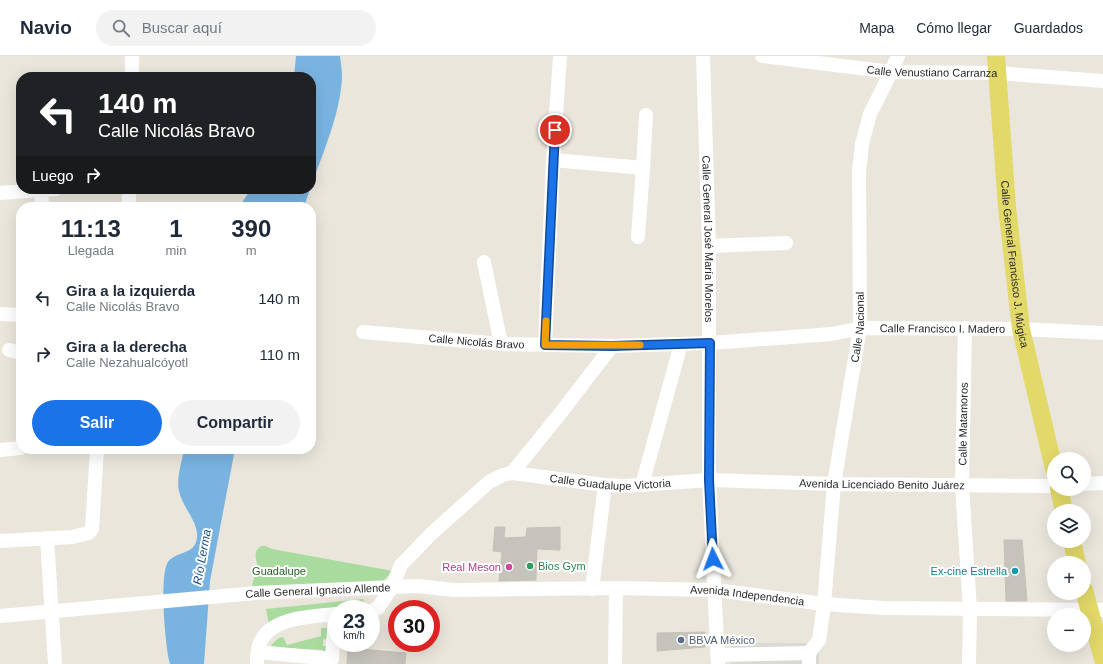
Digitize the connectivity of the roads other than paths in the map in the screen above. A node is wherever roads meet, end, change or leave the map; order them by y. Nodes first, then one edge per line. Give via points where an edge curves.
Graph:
1 (132, 56) edge
2 (560, 56) edge
3 (703, 56) edge
4 (762, 56) edge
5 (898, 56) edge
6 (996, 64) edge
7 (132, 72) edge
8 (891, 72) junction
9 (1103, 81) edge
10 (646, 115) dead end
11 (553, 160) junction
12 (643, 168) junction
13 (16, 192) edge
14 (0, 193) edge
15 (638, 237) dead end
16 (786, 243) dead end
17 (710, 246) junction
18 (484, 262) dead end
19 (0, 314) edge
20 (16, 315) edge
21 (860, 328) junction
22 (965, 328) junction
23 (1021, 329) junction
24 (363, 332) dead end
25 (1103, 333) edge
26 (710, 343) junction
27 (501, 344) junction
28 (681, 344) junction
29 (545, 345) junction
30 (612, 346) junction
31 (16, 448) edge
32 (0, 450) edge
33 (1050, 452) edge
34 (97, 454) edge
35 (512, 472) junction
36 (709, 480) junction
37 (1103, 483) edge
38 (834, 484) junction
39 (1091, 484) edge
40 (605, 485) junction
41 (642, 485) junction
42 (962, 485) junction
43 (1047, 486) edge
44 (47, 538) junction
45 (0, 541) edge
46 (392, 587) junction
47 (616, 588) junction
48 (592, 589) junction
49 (715, 590) junction
50 (1090, 600) edge
51 (824, 604) junction
52 (380, 605) edge
53 (970, 610) junction
54 (1096, 610) edge
55 (328, 614) edge
56 (0, 616) edge
57 (333, 652) edge
58 (257, 658) edge
59 (809, 658) edge
60 (718, 659) edge
61 (1103, 659) edge
62 (54, 664) edge
63 (615, 664) edge
64 (969, 664) edge

1 - 7 street
2 - 11 street
3 - 17 street, Calle General José María Morelos
4 - 8 street, Calle Venustiano Carranza
5 - 8 street, Calle Nacional
6 - 8 street, Calle Venustiano Carranza
6 - 9 street, Calle Venustiano Carranza
6 - 23 main road, Calle General Francisco J. Múgica via 1007,207
8 - 21 street, Calle Nacional via 870,114 862,144 859,172
10 - 12 street
11 - 12 street
11 - 29 street
12 - 15 street
13 - 14 street
16 - 17 street
17 - 26 street, Calle General José María Morelos
18 - 27 street
19 - 20 street
21 - 22 street, Calle Francisco I. Madero
21 - 26 street, Calle Francisco I. Madero via 832,334
21 - 38 street, Calle Nacional
22 - 23 street, Calle Francisco I. Madero
22 - 42 street, Calle Matamoros
23 - 25 street, Calle Francisco I. Madero
23 - 33 main road, Calle General Francisco J. Múgica
24 - 27 street, Calle Nicolás Bravo
26 - 28 street, Calle Nicolás Bravo
26 - 36 street, Calle General José María Morelos
27 - 29 street, Calle Nicolás Bravo
28 - 30 street, Calle Nicolás Bravo
28 - 41 street
29 - 30 street, Calle Nicolás Bravo
30 - 35 street, Calle General Ignacio Allende
31 - 32 street
34 - 44 street via 92,529 81,536
35 - 40 street, Calle Guadalupe Victoria
35 - 46 street, Calle General Ignacio Allende via 489,482 431,534 401,565
36 - 38 street, Avenida Licenciado Benito Juárez
36 - 41 street, Calle Guadalupe Victoria
36 - 49 street, Calle General José María Morelos
37 - 39 street
38 - 42 street, Avenida Licenciado Benito Juárez
38 - 51 street, Calle Nacional
40 - 41 street, Calle Guadalupe Victoria
40 - 48 street
42 - 43 street, Avenida Licenciado Benito Juárez
42 - 53 street, Calle Matamoros
44 - 45 street
44 - 62 street
46 - 48 street, Avenida Independencia via 418,586 454,590
46 - 52 street
46 - 56 street, Calle General Ignacio Allende via 256,593
47 - 48 street, Avenida Independencia
47 - 49 street, Avenida Independencia
47 - 63 street
49 - 51 street, Avenida Independencia
49 - 60 street, Calle General José María Morelos
50 - 54 main road
51 - 53 street, Avenida Independencia
51 - 59 street, Calle Nacional via 819,640
53 - 54 street, Avenida Independencia
53 - 64 street, Calle Matamoros
54 - 61 main road
55 - 58 street via 279,623 268,630 260,642
57 - 58 street via 332,658
59 - 60 street

